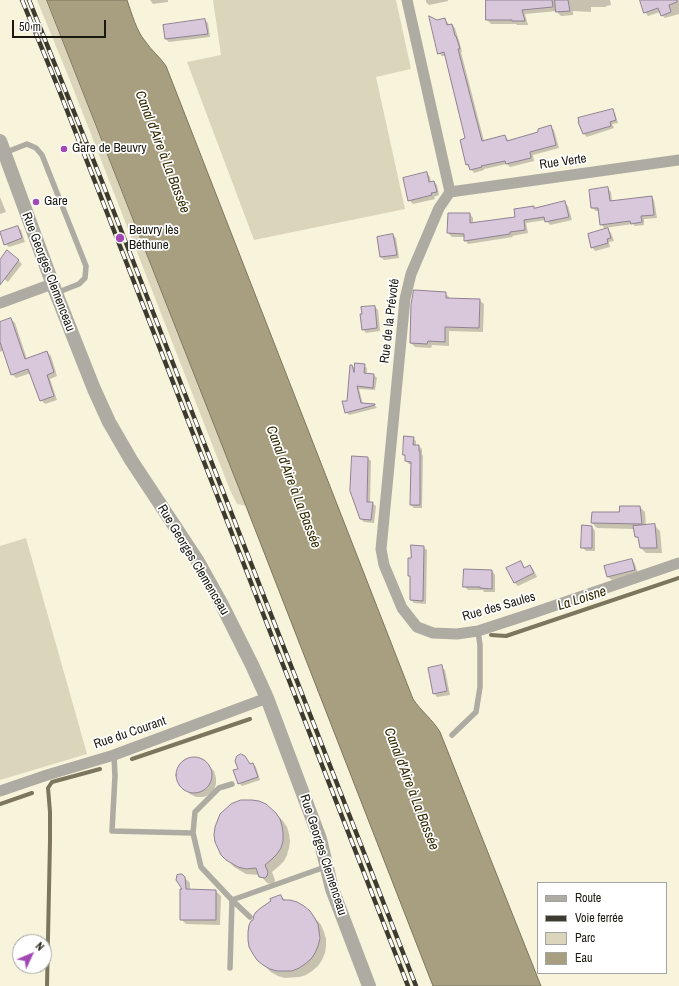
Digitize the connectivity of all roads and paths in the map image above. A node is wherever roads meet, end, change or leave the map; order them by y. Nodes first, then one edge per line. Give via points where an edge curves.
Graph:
1 (407, 0) edge
2 (2, 147) edge
3 (679, 160) edge
4 (450, 192) junction
5 (54, 289) junction
6 (0, 302) edge
7 (679, 563) edge
8 (417, 626) joint
9 (478, 631) junction
10 (267, 698) junction
11 (452, 735) dead end
12 (114, 755) junction
13 (232, 784) dead end
14 (0, 791) edge
15 (193, 833) junction
16 (327, 866) junction
17 (232, 900) junction
18 (250, 917) dead end
19 (230, 968) dead end
20 (369, 986) edge

1 - 4 street
2 - 5 street, Rue Georges Clemenceau
2 - 5 lane via 27,144 36,148 42,155 86,266 85,278 79,284
3 - 4 street, Rue Verte
4 - 8 street, Rue de la Prévoté via 439,208 411,274 405,299 381,549 384,565 402,608
5 - 6 street
5 - 10 street, Rue Georges Clemenceau via 109,422 200,566
7 - 9 street, Rue des Saules
8 - 9 street, Rue des Saules via 433,633 457,634
9 - 11 lane via 481,670 476,712
10 - 12 street, Rue du Courant
10 - 16 street, Rue Georges Clemenceau via 320,839
12 - 14 street, Rue du Courant
12 - 15 lane via 112,831
13 - 15 lane via 219,788 195,812
15 - 17 lane via 201,867
16 - 17 lane
16 - 20 street, Rue Georges Clemenceau via 332,889
17 - 18 lane
17 - 19 lane

